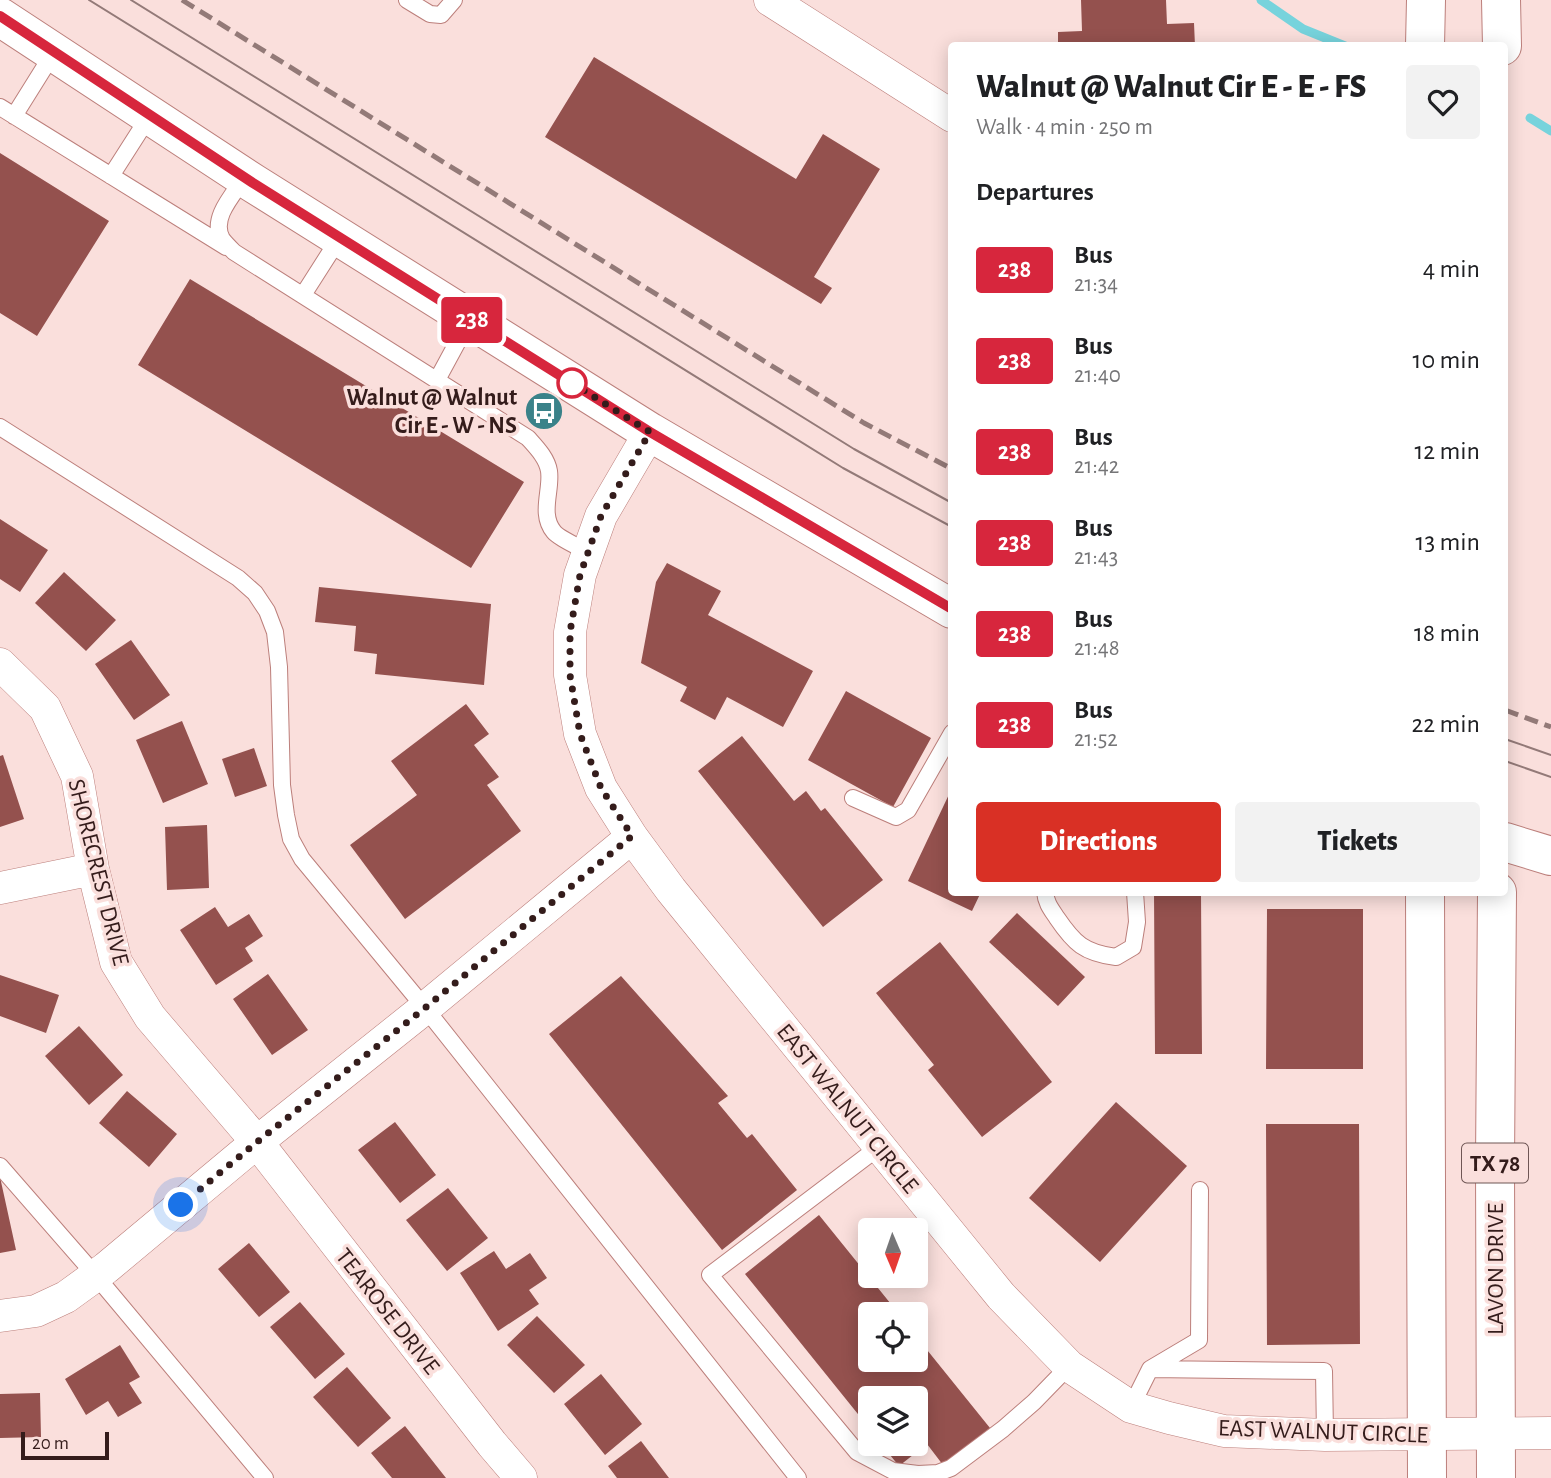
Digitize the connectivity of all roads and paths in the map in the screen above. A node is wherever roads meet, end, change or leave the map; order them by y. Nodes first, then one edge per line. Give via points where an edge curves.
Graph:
1 (407, 0) edge
2 (454, 0) edge
3 (770, 0) edge
4 (1426, 0) edge
5 (1501, 0) edge
6 (0, 17) edge
7 (1425, 42) edge
8 (1502, 42) edge
9 (54, 52) junction
10 (7, 111) edge
11 (948, 113) edge
12 (150, 115) junction
13 (111, 176) junction
14 (245, 177) junction
15 (340, 237) junction
16 (234, 252) junction
17 (303, 295) junction
18 (470, 319) junction
19 (437, 380) junction
20 (0, 427) edge
21 (650, 432) junction
22 (588, 552) junction
23 (948, 607) edge
24 (0, 664) edge
25 (948, 740) edge
26 (853, 798) dead end
27 (632, 836) junction
28 (93, 869) junction
29 (0, 888) edge
30 (1045, 896) edge
31 (1135, 896) edge
32 (1425, 896) edge
33 (1497, 896) edge
34 (425, 1008) junction
35 (257, 1142) junction
36 (879, 1147) junction
37 (0, 1166) edge
38 (1200, 1190) dead end
39 (96, 1276) junction
40 (0, 1316) edge
41 (1069, 1366) junction
42 (1150, 1369) junction
43 (1131, 1407) junction
44 (1496, 1433) junction
45 (1551, 1433) edge
46 (1325, 1435) junction
47 (1427, 1435) junction
48 (265, 1478) edge
49 (521, 1478) edge
50 (798, 1478) edge
51 (1427, 1478) edge
52 (1496, 1478) edge

1 - 2 lane via 441,16
3 - 11 street
4 - 7 main road
5 - 8 main road
6 - 9 main road
9 - 10 lane
9 - 12 main road
10 - 13 lane
12 - 13 lane
12 - 14 main road
13 - 16 lane
14 - 15 main road
14 - 16 lane via 220,215 218,227
15 - 17 lane
15 - 18 main road
16 - 17 lane
17 - 19 lane
18 - 19 lane
18 - 21 main road
19 - 22 lane via 528,438 540,451 549,470 548,519 555,533
20 - 34 lane via 255,593 275,632 282,785 290,839
21 - 22 street, EAST WALNUT CIRCLE via 601,516
21 - 23 main road
22 - 27 street, EAST WALNUT CIRCLE via 570,632 570,675 580,734 601,788
24 - 28 street, SHORECREST DRIVE via 45,708 77,776
25 - 26 lane via 908,810 896,817
27 - 34 street
27 - 36 street, EAST WALNUT CIRCLE
28 - 29 street
28 - 35 street, SHORECREST DRIVE via 116,962 150,1017
30 - 31 lane via 1071,939 1097,955 1116,957 1133,947
32 - 47 main road, TX 78
33 - 44 main road, LAVON DRIVE / TX 78
34 - 35 street
34 - 50 lane
35 - 39 street
35 - 49 street, TEAROSE DRIVE
36 - 41 street, EAST WALNUT CIRCLE via 1001,1296
36 - 41 lane via 710,1275 858,1452 893,1471 938,1473 951,1468 1024,1411
37 - 39 lane
38 - 42 lane via 1199,1340
39 - 40 street via 36,1311
39 - 48 lane
41 - 43 street, EAST WALNUT CIRCLE
42 - 43 lane
42 - 46 lane via 1324,1371
43 - 46 street, EAST WALNUT CIRCLE via 1224,1431
44 - 45 street, EAST WALNUT CIRCLE
44 - 47 street, EAST WALNUT CIRCLE
44 - 52 main road, LAVON DRIVE / TX 78
46 - 47 street, EAST WALNUT CIRCLE
47 - 51 main road, TX 78

